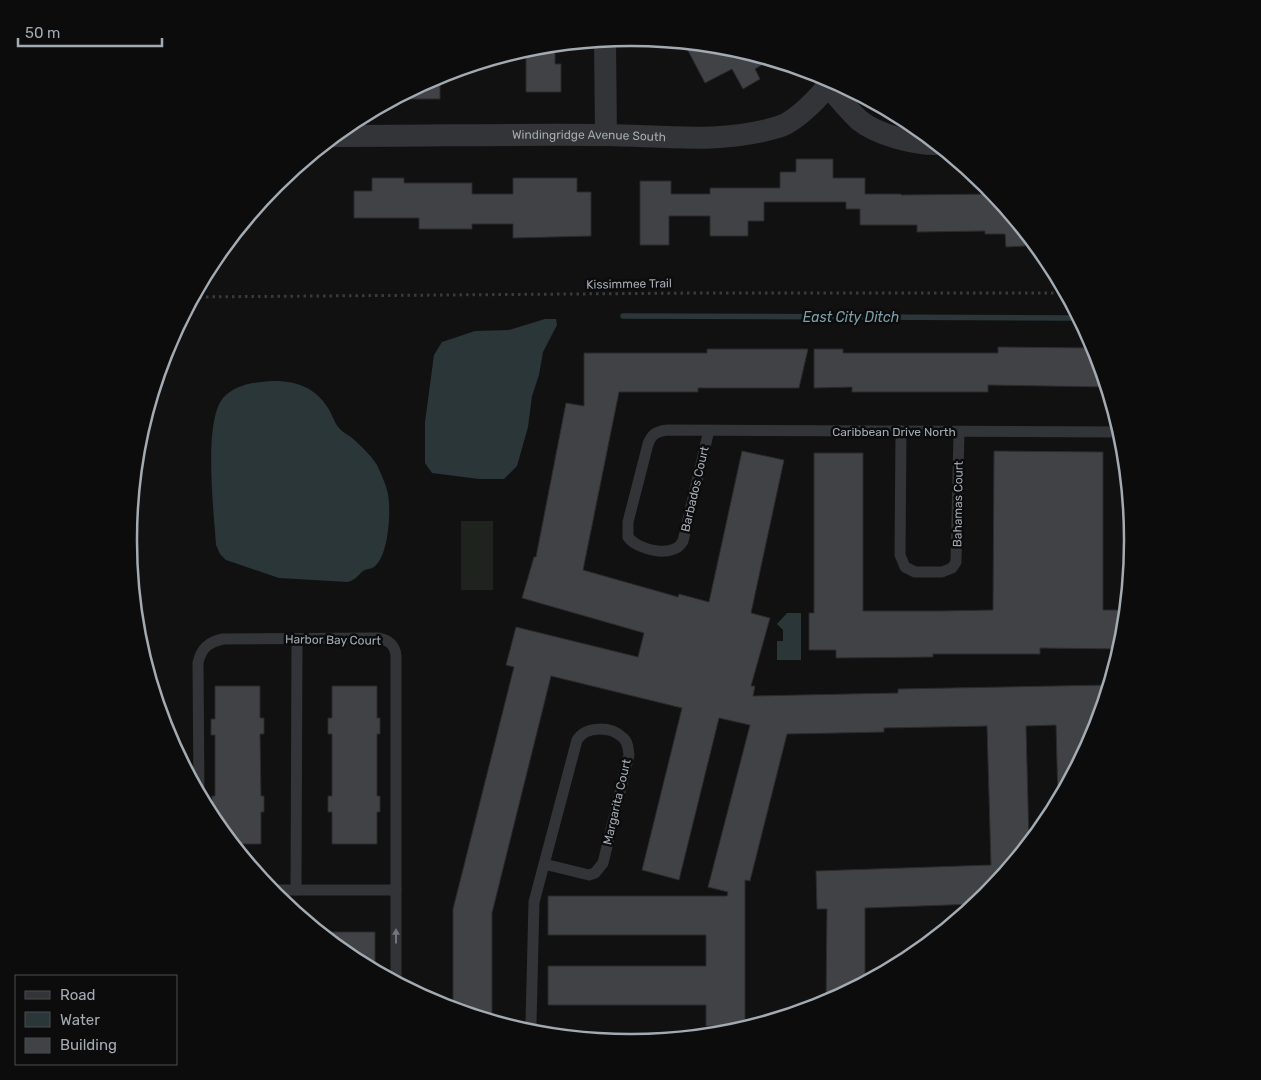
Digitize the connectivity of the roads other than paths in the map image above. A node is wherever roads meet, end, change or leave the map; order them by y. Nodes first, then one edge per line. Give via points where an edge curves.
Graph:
1 (605, 47) edge
2 (826, 87) edge
3 (836, 91) edge
4 (353, 131) edge
5 (606, 135) junction
6 (926, 144) edge
7 (668, 430) joint
8 (709, 430) junction
9 (902, 431) junction
10 (959, 432) junction
11 (1112, 432) edge
12 (297, 639) junction
13 (199, 779) edge
14 (544, 864) junction
15 (282, 890) edge
16 (296, 890) junction
17 (396, 890) junction
18 (396, 974) edge
19 (531, 1023) edge

1 - 5 street
2 - 5 street, Windingridge Avenue South via 806,109 780,127 730,137
3 - 6 street via 860,121 886,134
4 - 5 street, Windingridge Avenue South
7 - 8 lane, Caribbean Drive North
7 - 8 lane, Barbados Court via 654,433 650,438 627,530 628,537 637,545 664,552 681,547
8 - 9 lane, Caribbean Drive North
9 - 10 lane, Caribbean Drive North
9 - 10 lane, Bahamas Court via 900,555 905,567 915,572 942,572 952,568 956,562
10 - 11 lane, Caribbean Drive North
12 - 13 lane, Harbor Bay Court via 223,639 202,649 198,663
12 - 16 lane
12 - 17 lane, Harbor Bay Court via 378,638 394,646
14 - 14 lane, Margarita Court via 580,734 592,729 622,736 629,755 603,864 589,875
14 - 19 lane, Margarita Court via 532,914
15 - 16 lane
16 - 17 lane
18 -> 17 lane, Harbor Bay Court

